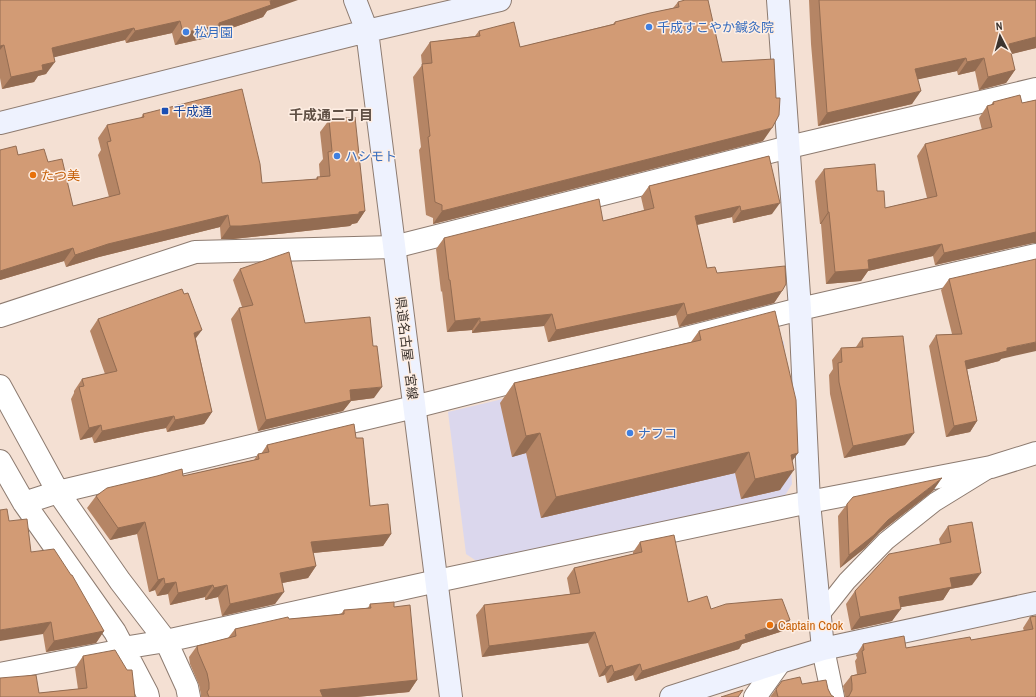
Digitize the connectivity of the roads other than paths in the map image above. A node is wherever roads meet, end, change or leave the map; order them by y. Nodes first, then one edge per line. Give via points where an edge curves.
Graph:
1 (355, 0) edge
2 (500, 0) edge
3 (778, 0) edge
4 (366, 31) junction
5 (1036, 89) edge
6 (0, 123) edge
7 (789, 148) junction
8 (394, 247) junction
9 (1036, 255) edge
10 (800, 310) junction
11 (0, 316) edge
12 (0, 386) edge
13 (414, 407) junction
14 (1036, 453) edge
15 (0, 461) edge
16 (991, 467) junction
17 (58, 492) junction
18 (809, 502) junction
19 (24, 503) junction
20 (437, 581) junction
21 (1036, 603) edge
22 (820, 615) junction
23 (166, 641) junction
24 (123, 648) junction
25 (823, 649) junction
26 (780, 662) junction
27 (0, 672) edge
28 (148, 697) edge
29 (189, 697) edge
30 (451, 697) edge
31 (671, 697) edge
32 (755, 697) edge
33 (833, 697) edge

1 - 4 street, 県道名古屋一宮線
2 - 4 street
3 - 7 street
4 - 6 street
4 - 8 street, 県道名古屋一宮線
5 - 7 street
7 - 8 street
7 - 10 street
8 - 11 street via 195,252
8 - 13 street, 県道名古屋一宮線
9 - 10 street
10 - 13 street
10 - 18 street
12 - 17 street
13 - 17 street
13 - 20 street, 県道名古屋一宮線
14 - 16 street
15 - 19 street
16 - 18 street
16 - 22 lane via 935,502 886,541 847,580
17 - 19 street
17 - 23 street via 120,581
18 - 20 street
18 - 22 street
19 - 24 street via 115,632
20 - 23 street
20 - 30 street, 県道名古屋一宮線
21 - 25 street
22 - 25 street
23 - 24 street
23 - 29 street
24 - 27 lane
24 - 28 street
25 - 26 street
25 - 33 street
26 - 31 street
26 - 32 street

